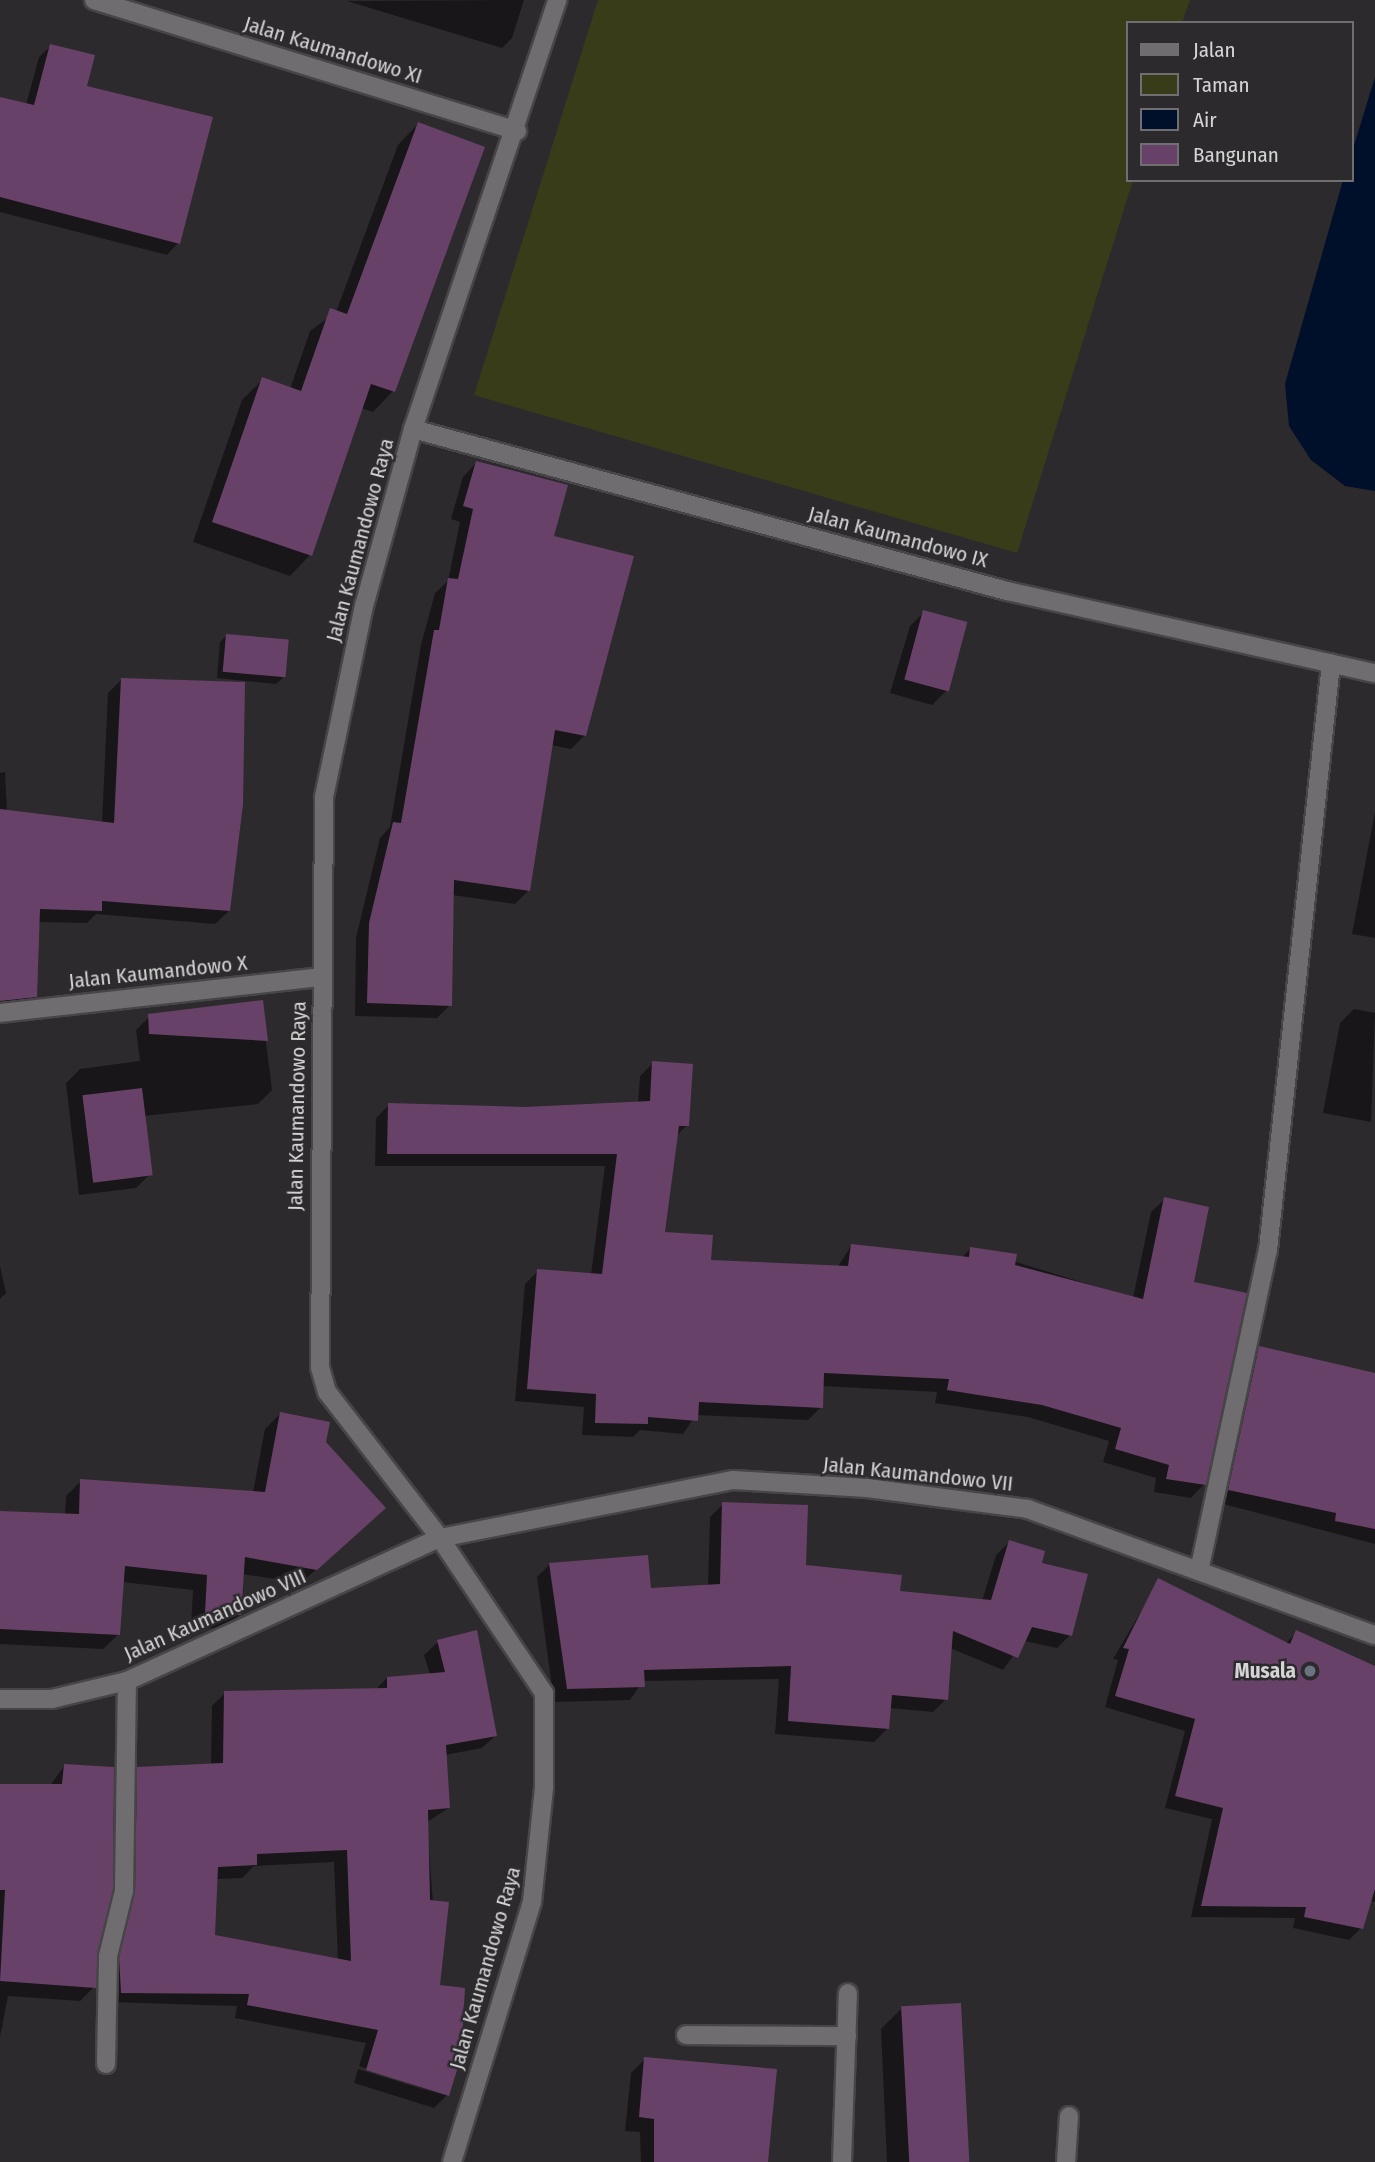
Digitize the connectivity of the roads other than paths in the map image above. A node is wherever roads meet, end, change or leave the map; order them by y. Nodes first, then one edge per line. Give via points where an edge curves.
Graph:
1 (94, 0) edge
2 (557, 0) edge
3 (517, 131) junction
4 (413, 429) junction
5 (1331, 663) junction
6 (1375, 673) edge
7 (322, 977) junction
8 (0, 1013) edge
9 (440, 1538) junction
10 (1199, 1571) junction
11 (1375, 1635) edge
12 (127, 1681) junction
13 (0, 1699) edge
14 (848, 1993) dead end
15 (686, 2035) dead end
16 (848, 2036) junction
17 (106, 2064) dead end
18 (1069, 2116) dead end
19 (452, 2162) edge
20 (842, 2162) edge
21 (1066, 2162) edge

1 - 3 street, Jalan Kaumandowo XI
2 - 3 street, Jalan Kaumandowo Raya
3 - 4 street, Jalan Kaumandowo Raya
4 - 5 street, Jalan Kaumandowo IX via 1007,590
4 - 7 street, Jalan Kaumandowo Raya via 332,748 324,797
5 - 6 street, Jalan Kaumandowo IX
5 - 10 street via 1268,1250
7 - 8 street, Jalan Kaumandowo X
7 - 9 street, Jalan Kaumandowo Raya via 320,1368 327,1392
9 - 10 street, Jalan Kaumandowo VII via 733,1480 867,1488 1028,1509
9 - 12 street, Jalan Kaumandowo VIII
9 - 19 street, Jalan Kaumandowo Raya via 544,1693 544,1787 532,1902
10 - 11 street, Jalan Kaumandowo VII
12 - 13 street, Jalan Kaumandowo VIII via 52,1699
12 - 17 street via 124,1891 108,1956
14 - 16 street
15 - 16 street
16 - 20 street
18 - 21 street

